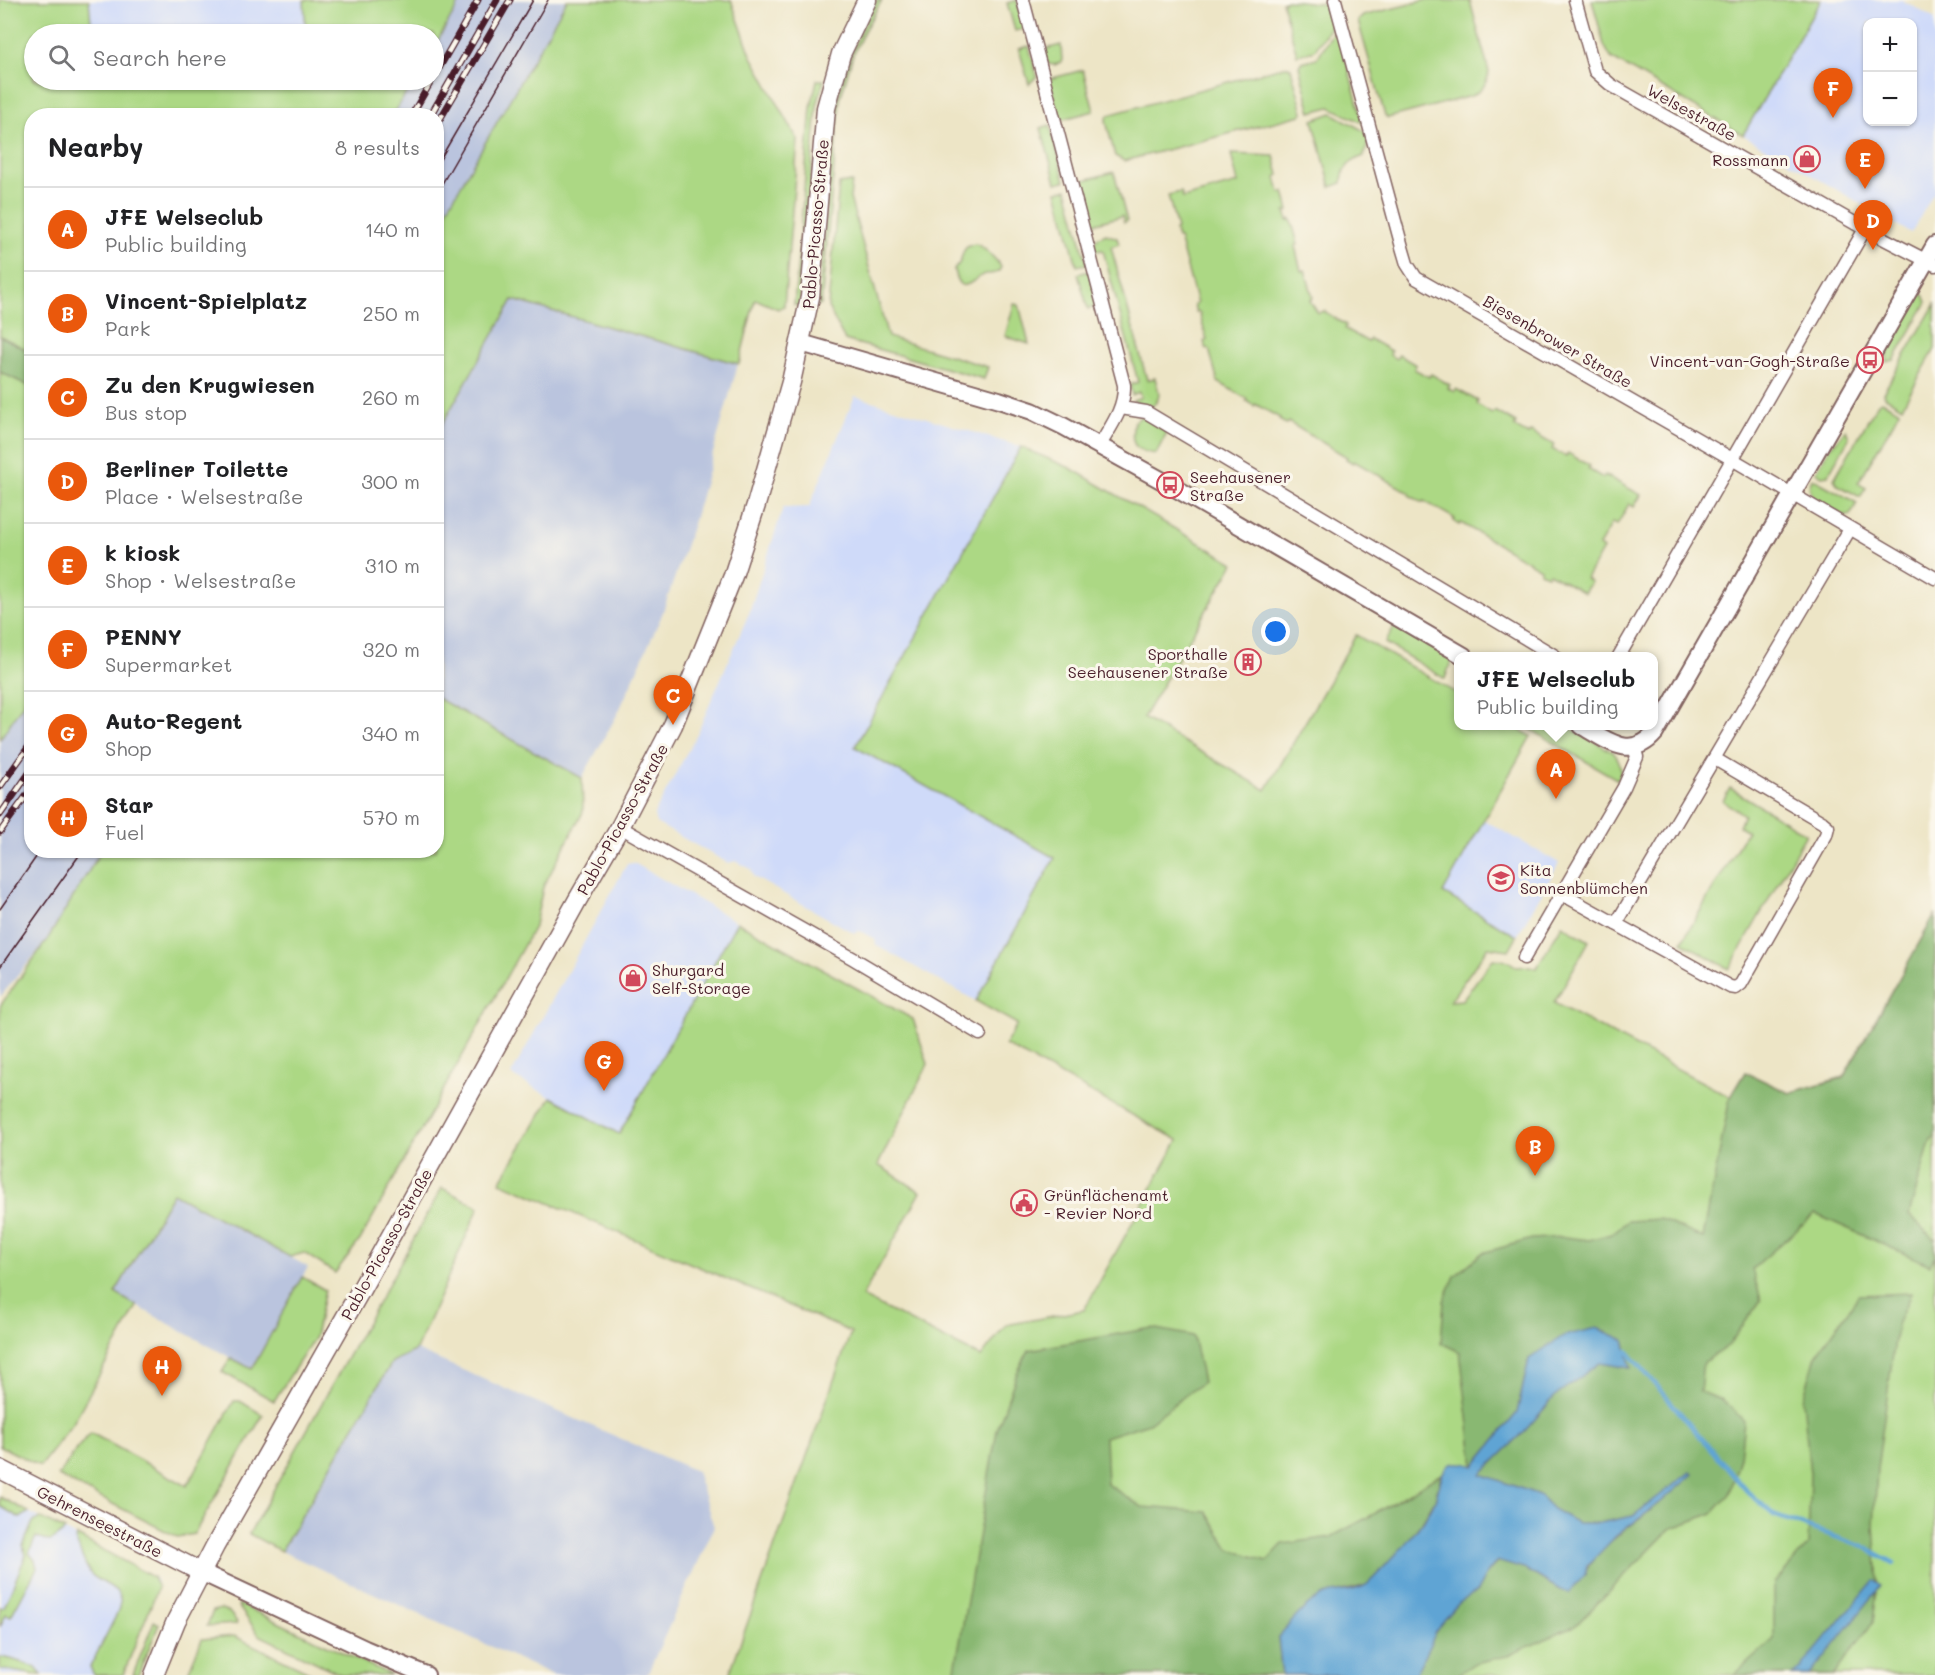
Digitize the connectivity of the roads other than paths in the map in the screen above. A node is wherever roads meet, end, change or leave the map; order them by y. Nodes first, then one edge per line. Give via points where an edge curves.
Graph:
1 (867, 0) edge
2 (1023, 0) edge
3 (1335, 0) edge
4 (1575, 0) edge
5 (1865, 229) junction
6 (1935, 245) edge
7 (1930, 264) edge
8 (801, 343) junction
9 (1121, 408) junction
10 (1100, 445) junction
11 (1732, 459) junction
12 (1792, 495) junction
13 (1850, 529) junction
14 (1935, 578) edge
15 (1455, 652) edge
16 (1547, 652) edge
17 (1622, 652) edge
18 (1658, 729) edge
19 (1589, 730) edge
20 (1657, 730) edge
21 (1634, 747) junction
22 (1715, 759) junction
23 (620, 827) junction
24 (1562, 894) junction
25 (1616, 924) junction
26 (1524, 958) dead end
27 (980, 1034) dead end
28 (0, 1469) edge
29 (201, 1572) junction
30 (154, 1675) edge
31 (426, 1675) edge

1 - 8 main road, Pablo-Picasso-Straße via 841,54 826,108 810,297
2 - 9 street via 1124,385
3 - 11 street, Biesenbrower Straße via 1402,247 1416,278
4 - 5 street, Welsestraße via 1595,71 1611,85
5 - 7 street, Welsestraße
5 - 11 street
6 - 7 street
7 - 12 street
8 - 10 street via 1032,411
8 - 23 main road, Pablo-Picasso-Straße via 733,576 673,725
9 - 10 street
9 - 16 street via 1146,412
10 - 15 street
11 - 12 street, Biesenbrower Straße
11 - 17 street
12 - 13 street, Biesenbrower Straße
12 - 18 street
13 - 14 street, Biesenbrower Straße
13 - 22 street
19 - 21 street via 1614,744
20 - 21 street via 1649,740
21 - 24 street via 1637,757 1624,787
22 - 25 street
22 - 25 street via 1828,827 1741,984 1730,987
23 - 27 street
23 - 29 main road, Pablo-Picasso-Straße
24 - 25 street
24 - 26 street
28 - 29 main road, Gehrenseestraße
29 - 30 main road, Pablo-Picasso-Straße
29 - 31 street

